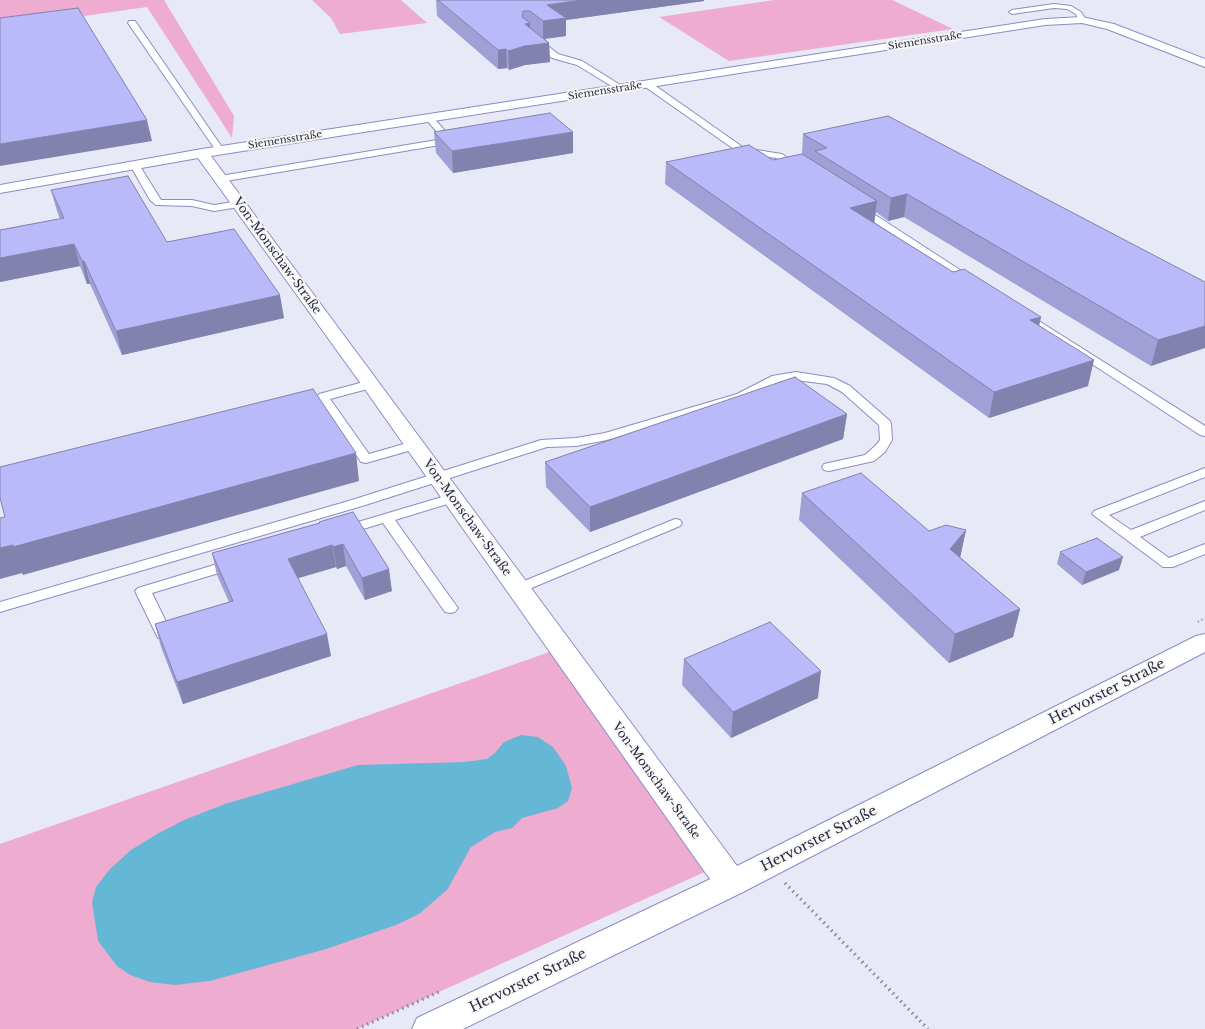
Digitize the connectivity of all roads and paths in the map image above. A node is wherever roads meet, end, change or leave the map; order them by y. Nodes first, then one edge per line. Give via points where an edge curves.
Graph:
1 (1012, 12) dead end
2 (1082, 20) junction
3 (132, 23) dead end
4 (527, 32) edge
5 (1205, 63) edge
6 (647, 84) junction
7 (621, 88) junction
8 (429, 118) junction
9 (211, 152) junction
10 (135, 165) junction
11 (805, 173) edge
12 (220, 179) junction
13 (0, 189) edge
14 (852, 203) edge
15 (239, 204) junction
16 (978, 285) edge
17 (1011, 306) edge
18 (371, 384) junction
19 (1205, 432) edge
20 (414, 445) junction
21 (829, 467) dead end
22 (1205, 472) edge
23 (437, 477) junction
24 (452, 498) junction
25 (1205, 505) edge
26 (386, 518) junction
27 (675, 523) dead end
28 (333, 534) edge
29 (1130, 536) junction
30 (1205, 549) edge
31 (249, 559) edge
32 (517, 589) junction
33 (0, 607) edge
34 (450, 608) dead end
35 (164, 634) edge
36 (1205, 642) edge
37 (767, 865) junction
38 (732, 883) junction
39 (429, 1029) edge
40 (928, 1029) edge

1 - 2 lane via 1054,6 1069,7 1079,13
2 - 5 street, Siemensstraße via 1110,26
2 - 6 street, Siemensstraße via 1045,22
3 - 9 lane
4 - 7 lane via 555,56 579,63
6 - 7 street, Siemensstraße
6 - 11 lane via 741,150 779,156
7 - 8 street, Siemensstraße
8 - 9 street, Siemensstraße
8 - 12 lane via 449,140
9 - 10 street, Siemensstraße
9 - 12 street, Von-Monschaw-Straße
10 - 13 street, Siemensstraße
10 - 15 lane via 159,203 192,203 214,208
12 - 15 street, Von-Monschaw-Straße
14 - 16 lane
15 - 18 street, Von-Monschaw-Straße
17 - 19 lane
18 - 20 street, Von-Monschaw-Straße
18 - 20 lane via 323,397 366,459
20 - 23 street, Von-Monschaw-Straße
21 - 23 lane via 869,458 886,440 885,424 846,389 830,381 796,376 776,379 741,397 607,436 576,442 546,443
22 - 29 lane via 1100,514
23 - 24 street, Von-Monschaw-Straße
23 - 33 lane via 357,503
24 - 26 lane
24 - 32 street, Von-Monschaw-Straße
25 - 29 lane
26 - 28 lane
26 - 34 lane
27 - 32 lane
29 - 30 lane via 1168,564
31 - 35 lane via 143,591
32 - 38 street, Von-Monschaw-Straße
36 - 37 street, Hervorster Straße
37 - 38 street, Hervorster Straße
37 - 40 path
38 - 39 street, Hervorster Straße

